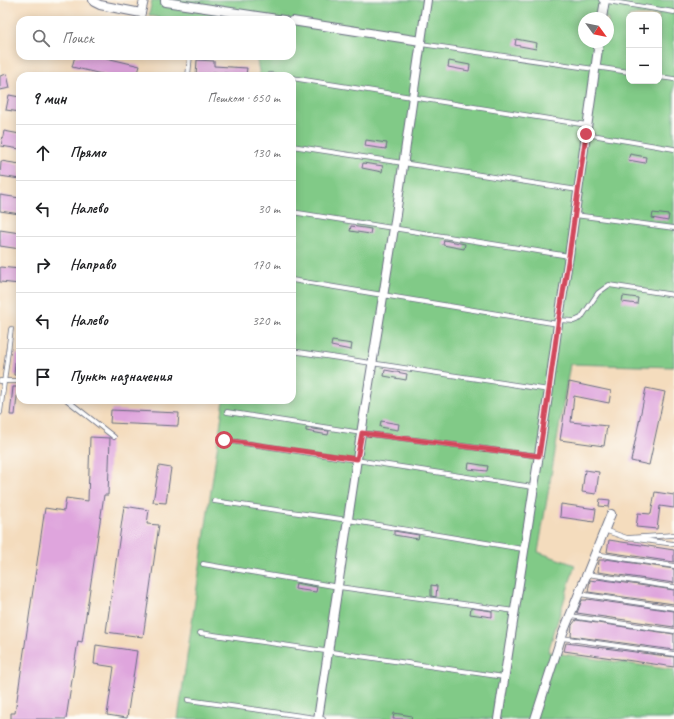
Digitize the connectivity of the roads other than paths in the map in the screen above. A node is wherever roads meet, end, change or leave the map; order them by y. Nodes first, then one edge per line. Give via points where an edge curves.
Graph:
1 (93, 0) edge
2 (144, 0) edge
3 (165, 0) edge
4 (427, 0) edge
5 (604, 0) edge
6 (603, 12) edge
7 (674, 12) edge
8 (139, 16) edge
9 (143, 16) edge
10 (258, 16) edge
11 (296, 22) edge
12 (421, 42) junction
13 (598, 48) edge
14 (190, 60) edge
15 (594, 68) junction
16 (188, 72) edge
17 (626, 72) edge
18 (662, 77) edge
19 (296, 79) edge
20 (674, 79) edge
21 (413, 96) junction
22 (587, 125) junction
23 (586, 134) junction
24 (296, 147) edge
25 (674, 148) edge
26 (404, 163) junction
27 (578, 190) junction
28 (296, 213) edge
29 (575, 215) junction
30 (394, 228) junction
31 (674, 228) edge
32 (569, 256) junction
33 (296, 281) edge
34 (382, 296) junction
35 (674, 296) edge
36 (558, 322) junction
37 (11, 329) dead end
38 (296, 352) edge
39 (372, 364) junction
40 (2, 381) edge
41 (16, 381) edge
42 (549, 390) junction
43 (73, 404) edge
44 (227, 412) dead end
45 (0, 413) edge
46 (362, 433) junction
47 (114, 437) dead end
48 (224, 440) dead end
49 (539, 456) junction
50 (357, 459) junction
51 (533, 487) junction
52 (214, 501) dead end
53 (611, 514) dead end
54 (348, 520) junction
55 (604, 530) junction
56 (674, 535) edge
57 (627, 538) junction
58 (674, 544) edge
59 (523, 549) junction
60 (595, 554) junction
61 (203, 564) dead end
62 (674, 566) edge
63 (587, 574) junction
64 (339, 587) junction
65 (674, 587) edge
66 (578, 594) junction
67 (674, 608) edge
68 (515, 611) junction
69 (570, 616) junction
70 (674, 631) edge
71 (200, 633) dead end
72 (561, 638) junction
73 (328, 652) junction
74 (674, 654) edge
75 (505, 677) junction
76 (188, 700) dead end
77 (319, 719) edge
78 (498, 719) edge
79 (535, 719) edge

1 - 8 street via 100,5
2 - 9 street
3 - 10 street
4 - 12 street
5 - 6 street
5 - 7 lane
11 - 12 street
12 - 15 lane
12 - 21 street
13 - 15 street
14 - 16 lane
15 - 17 lane
15 - 22 street
18 - 20 lane
19 - 21 lane
21 - 22 lane
21 - 26 street
22 - 23 street
23 - 25 lane
23 - 27 street
24 - 26 lane
26 - 27 lane
26 - 30 street
27 - 29 street
28 - 30 lane
29 - 31 lane
29 - 32 street
30 - 32 lane
30 - 34 street
32 - 36 street
33 - 34 lane
34 - 36 lane
34 - 39 street
35 - 36 lane via 609,285 598,292 581,318
36 - 42 street
37 - 40 lane
38 - 39 lane
39 - 42 lane
39 - 46 street
40 - 41 lane
40 - 45 lane
42 - 49 street
43 - 47 lane
44 - 46 lane
46 - 49 lane
46 - 50 street
48 - 50 lane
49 - 51 street
50 - 51 lane
50 - 54 street
51 - 59 street
52 - 54 lane
53 - 55 street
54 - 59 lane
54 - 64 street
55 - 57 lane
55 - 60 street
56 - 57 lane
57 - 58 lane
59 - 68 street
60 - 62 lane
60 - 63 street
61 - 64 lane
63 - 65 lane
63 - 66 street
64 - 68 lane
64 - 73 street
66 - 67 lane
66 - 69 street
68 - 75 street
69 - 70 lane
69 - 72 street
71 - 73 lane
72 - 74 lane
72 - 79 street
73 - 75 lane
73 - 77 street
75 - 78 street
76 - 77 lane

